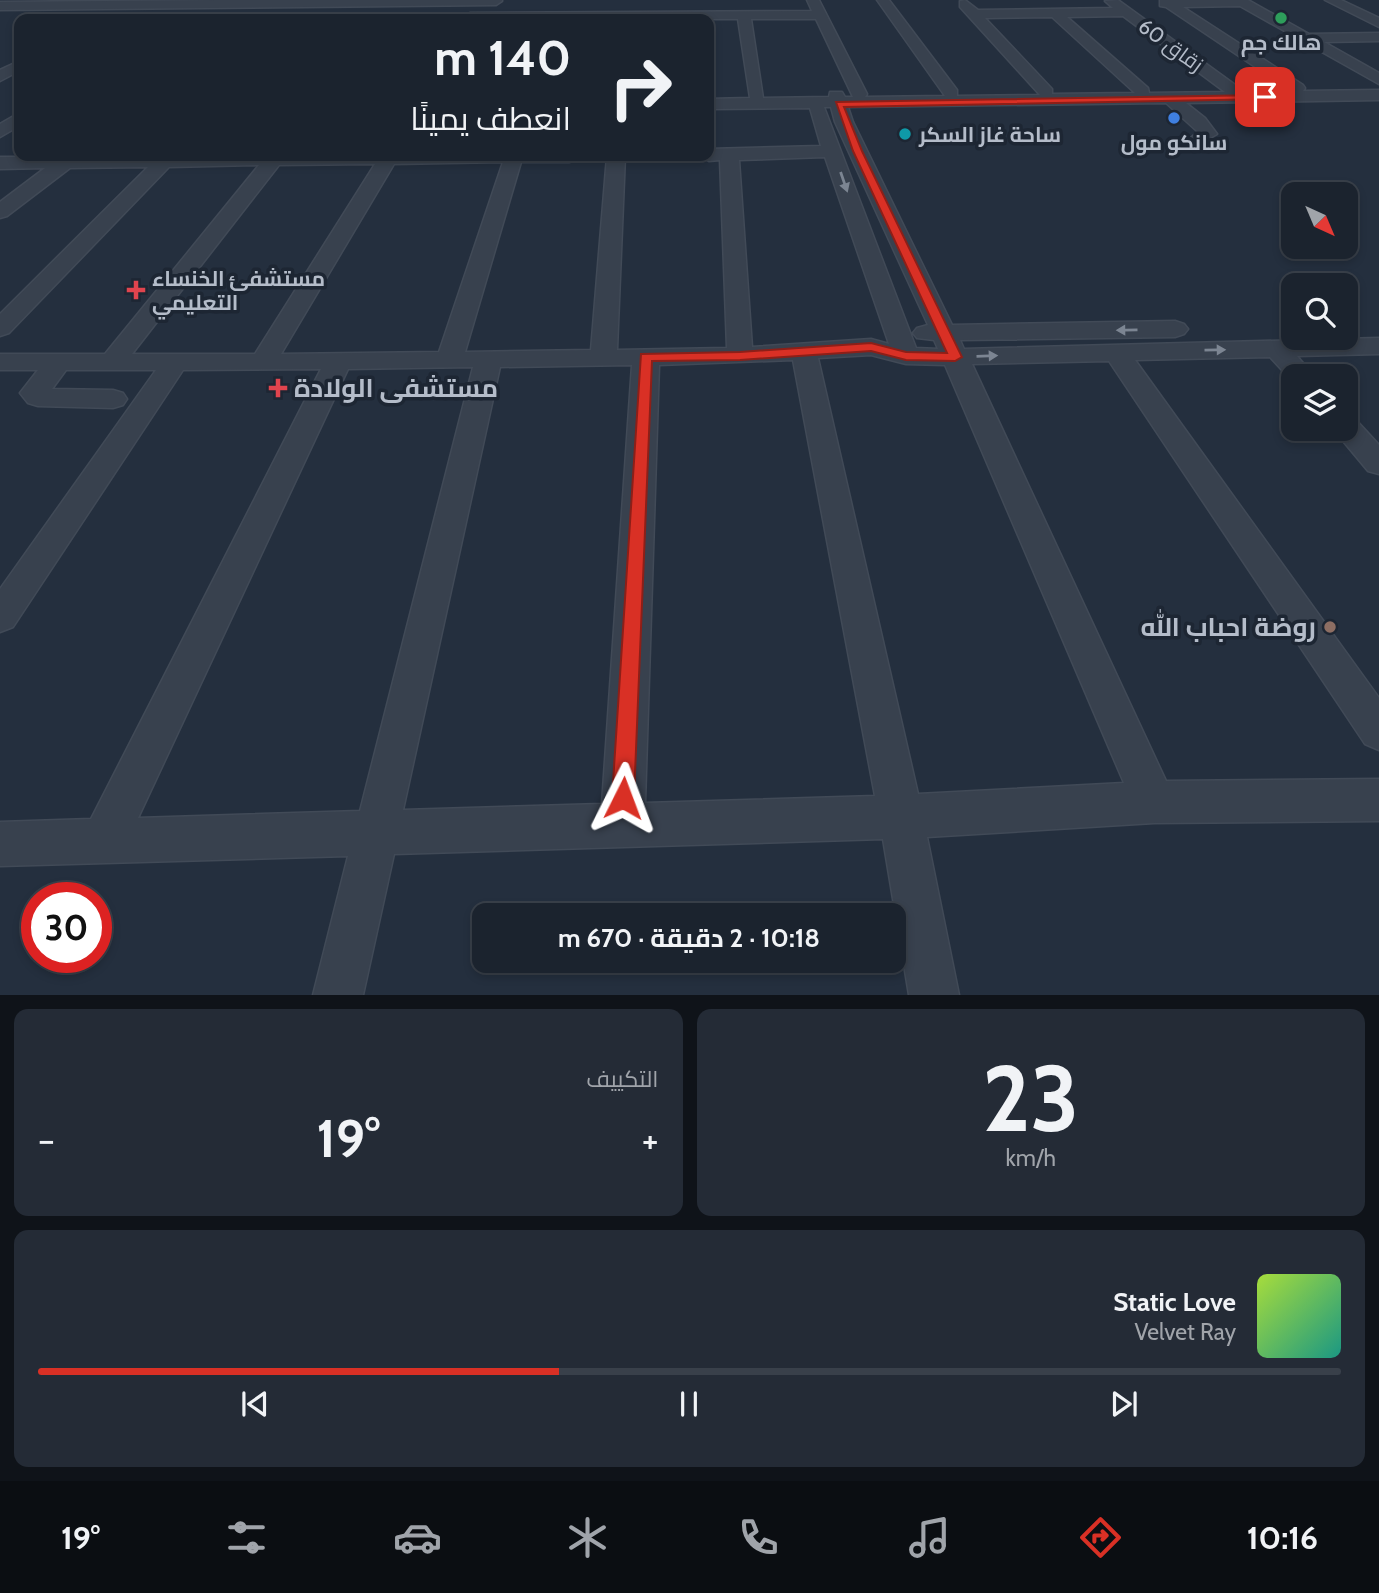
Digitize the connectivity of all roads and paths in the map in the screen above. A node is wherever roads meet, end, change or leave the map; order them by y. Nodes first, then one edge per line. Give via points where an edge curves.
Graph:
1 (813, 0) edge
2 (883, 0) edge
3 (961, 0) edge
4 (1331, 0) edge
5 (345, 1) edge
6 (497, 1) edge
7 (1241, 1) edge
8 (196, 2) edge
9 (272, 2) edge
10 (45, 3) edge
11 (1156, 3) junction
12 (1117, 5) edge
13 (0, 6) edge
14 (1055, 13) junction
15 (25, 14) edge
16 (179, 14) edge
17 (257, 14) edge
18 (974, 14) junction
19 (744, 15) junction
20 (820, 15) junction
21 (714, 16) edge
22 (1376, 21) edge
23 (1379, 37) edge
24 (1305, 38) junction
25 (1297, 89) junction
26 (1232, 90) junction
27 (1376, 90) edge
28 (1046, 92) junction
29 (859, 94) junction
30 (1144, 95) junction
31 (714, 96) edge
32 (756, 96) junction
33 (954, 97) junction
34 (837, 99) junction
35 (1170, 99) junction
36 (813, 100) junction
37 (714, 104) edge
38 (13, 110) edge
39 (0, 132) edge
40 (1196, 141) dead end
41 (833, 151) junction
42 (719, 155) edge
43 (164, 161) joint
44 (255, 161) edge
45 (386, 161) edge
46 (512, 161) edge
47 (616, 161) edge
48 (0, 163) edge
49 (64, 163) junction
50 (0, 212) edge
51 (1379, 324) edge
52 (1358, 325) edge
53 (0, 328) edge
54 (1281, 328) edge
55 (949, 344) junction
56 (902, 346) junction
57 (1379, 346) edge
58 (1277, 349) junction
59 (804, 352) junction
60 (1116, 352) junction
61 (740, 356) junction
62 (604, 357) junction
63 (646, 357) junction
64 (450, 358) junction
65 (339, 359) junction
66 (488, 360) junction
67 (59, 361) junction
68 (113, 361) junction
69 (175, 362) junction
70 (263, 362) junction
71 (1290, 364) edge
72 (4, 366) edge
73 (113, 399) dead end
74 (1358, 440) edge
75 (1379, 464) edge
76 (0, 617) edge
77 (1379, 731) edge
78 (1379, 800) edge
79 (1154, 802) junction
80 (901, 817) junction
81 (622, 825) junction
82 (377, 834) junction
83 (103, 842) junction
84 (0, 844) edge
85 (338, 995) edge
86 (934, 995) edge

1 - 20 street
2 - 33 street
3 - 18 street
4 - 22 street
5 - 6 street
5 - 9 street
7 - 11 street
7 - 24 street
8 - 9 street
8 - 10 street
8 - 16 street
9 - 17 street
10 - 13 street
10 - 15 street
11 - 12 street
11 - 25 street
12 - 14 street
12 - 26 street, زقاق 60
14 - 18 street
14 - 30 street
18 - 28 street
19 - 20 street
19 - 21 street
19 - 32 street
20 - 29 street
23 - 24 street
24 - 27 street
25 - 26 street
25 - 27 street
26 - 30 street
27 - 35 street
28 - 30 street
28 - 33 street
29 - 33 street
29 - 34 street
30 - 33 street via 1124,108 1006,109
30 - 35 street
31 - 32 street
32 - 36 street
33 - 34 street
34 - 36 street
34 - 55 street
35 - 40 street via 1204,127 1208,134
36 - 37 street
36 - 41 street
38 - 39 street
41 - 42 street
41 -> 56 street
42 - 61 street
43 - 49 street
43 - 53 street
44 - 68 street
45 - 70 street
46 - 64 street
47 - 62 street
48 - 49 street
49 - 50 street
51 - 52 street
54 -> 55 street
55 - 56 street
55 -> 60 street
55 - 79 street
56 - 59 street
57 - 58 street
60 -> 58 street
58 - 71 street
59 - 61 street
59 - 80 street
60 - 77 street
61 - 63 street
62 - 63 street
62 - 66 street
63 - 81 street
64 - 65 street
64 - 66 street
65 - 70 street
65 - 83 street
66 - 82 street
67 - 68 street
67 - 72 street
67 - 73 street via 34,393 38,397
68 - 69 street
69 - 70 street
69 - 76 street
74 - 75 street
78 - 79 street
79 - 80 street
80 - 81 street
80 - 86 street
81 - 82 street
82 - 83 street
82 - 85 street
83 - 84 street

